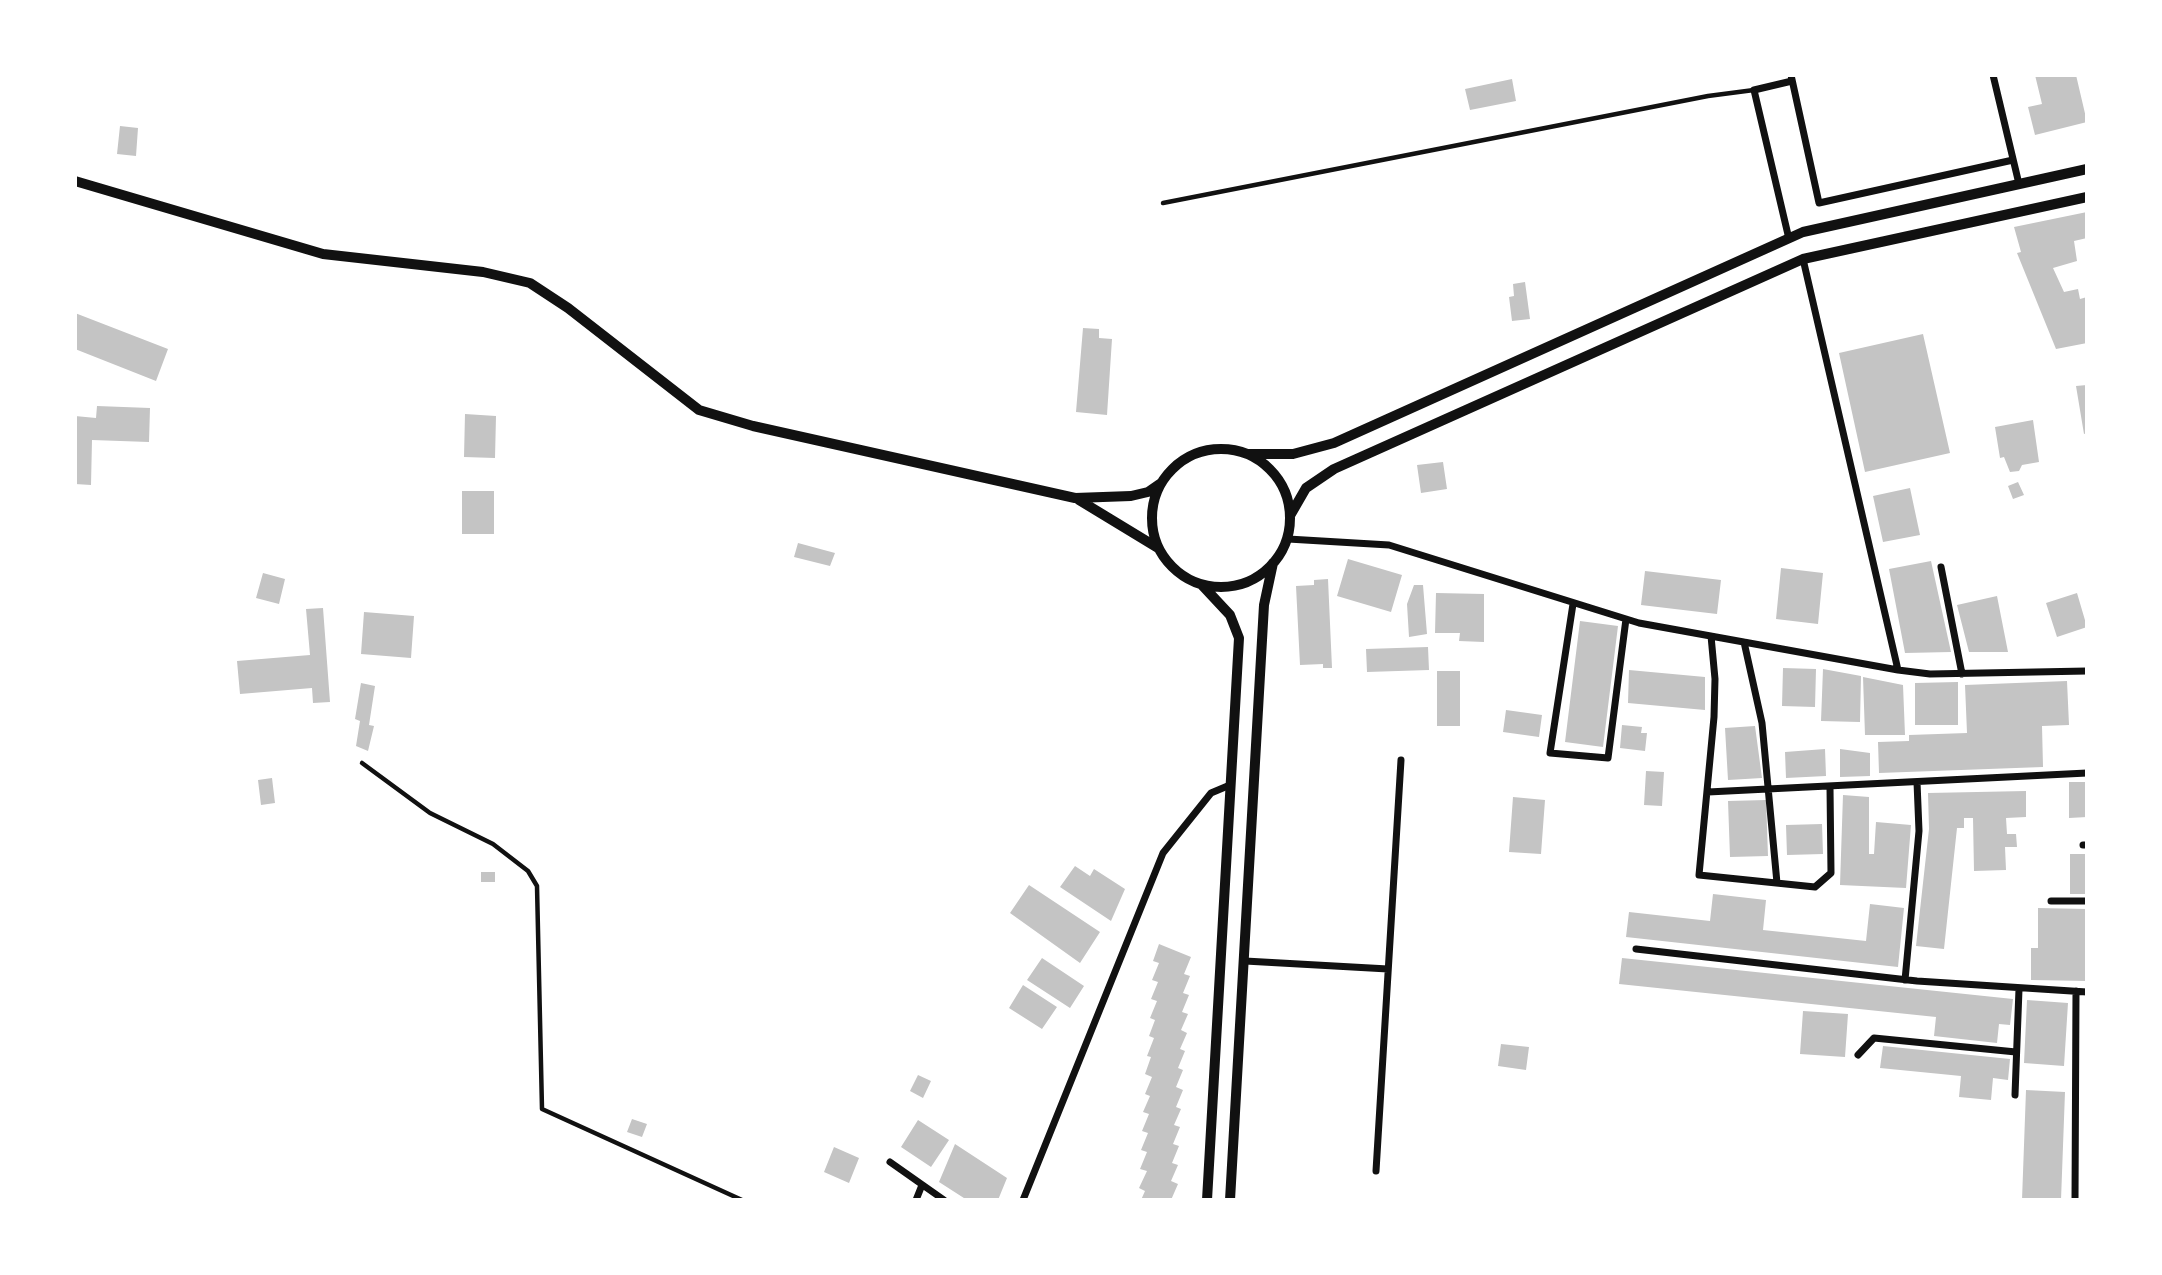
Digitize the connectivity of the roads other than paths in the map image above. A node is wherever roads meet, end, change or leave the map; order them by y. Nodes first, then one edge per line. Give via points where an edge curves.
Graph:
1 (1993, 75) edge
2 (1791, 78) edge
3 (1754, 90) junction
4 (2013, 160) junction
5 (2087, 169) edge
6 (75, 181) edge
7 (2019, 184) junction
8 (2087, 197) edge
9 (1163, 203) dead end
10 (1789, 239) junction
11 (1803, 259) junction
12 (1250, 454) junction
13 (1161, 483) junction
14 (1075, 498) junction
15 (1291, 514) junction
16 (1287, 539) junction
17 (1158, 548) junction
18 (1273, 564) junction
19 (1941, 567) dead end
20 (1202, 585) junction
21 (1573, 604) junction
22 (1626, 619) junction
23 (1710, 636) junction
24 (1744, 642) junction
25 (1898, 670) junction
26 (2087, 671) edge
27 (1962, 674) junction
28 (1401, 760) dead end
29 (362, 763) dead end
30 (2087, 773) edge
31 (1917, 782) junction
32 (1230, 785) junction
33 (1830, 787) junction
34 (1769, 790) junction
35 (1708, 792) junction
36 (1777, 883) junction
37 (2051, 901) dead end
38 (2087, 901) edge
39 (1636, 948) dead end
40 (1245, 961) junction
41 (1388, 969) junction
42 (1905, 980) junction
43 (2019, 989) junction
44 (2076, 991) junction
45 (2087, 992) edge
46 (2016, 1052) junction
47 (1858, 1055) dead end
48 (2015, 1094) dead end
49 (891, 1162) dead end
50 (1376, 1171) dead end
51 (922, 1185) junction
52 (742, 1200) edge
53 (916, 1200) edge
54 (944, 1200) edge
55 (1023, 1200) edge
56 (1208, 1200) edge
57 (1230, 1200) edge
58 (2075, 1200) edge

1 - 4 street
2 - 3 street
2 - 4 street via 1819,203
3 - 9 lane
3 - 10 street
4 - 7 street
5 - 7 street
6 - 14 street via 323,254 483,272 530,284 699,410
7 - 10 street via 1803,232
8 - 11 street
10 - 12 street via 1334,443 1293,453
11 - 15 street via 1334,469 1306,488
11 - 25 street
12 - 13 street via 1230,448 1190,455
12 - 15 street via 1279,478
13 - 14 street via 1131,496
13 - 17 street via 1152,508
14 - 17 street
15 - 16 street
16 - 18 street
16 - 21 street via 1389,545
17 - 20 street via 1184,577
18 - 20 street via 1248,582
18 - 40 street via 1264,605
19 - 27 street
20 - 32 street via 1230,615 1239,638
21 - 22 street
21 - 22 street via 1550,753 1608,758
22 - 23 street
23 - 24 street
23 - 35 street via 1715,679
24 - 25 street
24 - 34 street via 1762,723
25 - 27 street
26 - 27 street
28 - 41 street
29 - 52 lane via 430,813 500,849 528,871 537,886 542,1109
30 - 31 street
31 - 33 street
31 - 42 street via 1919,831
32 - 55 street via 1211,793 1163,853
32 - 56 street
33 - 34 street
33 - 36 street via 1831,873 1815,887
34 - 35 street
34 - 36 street
35 - 36 street via 1699,875
37 - 38 street
39 - 42 street
40 - 41 street
40 - 57 street
41 - 50 street
42 - 43 street
43 - 44 street
43 - 46 street
44 - 45 street
44 - 58 street
46 - 47 street via 1874,1038
46 - 48 street
49 - 51 street
51 - 53 street
51 - 54 street

